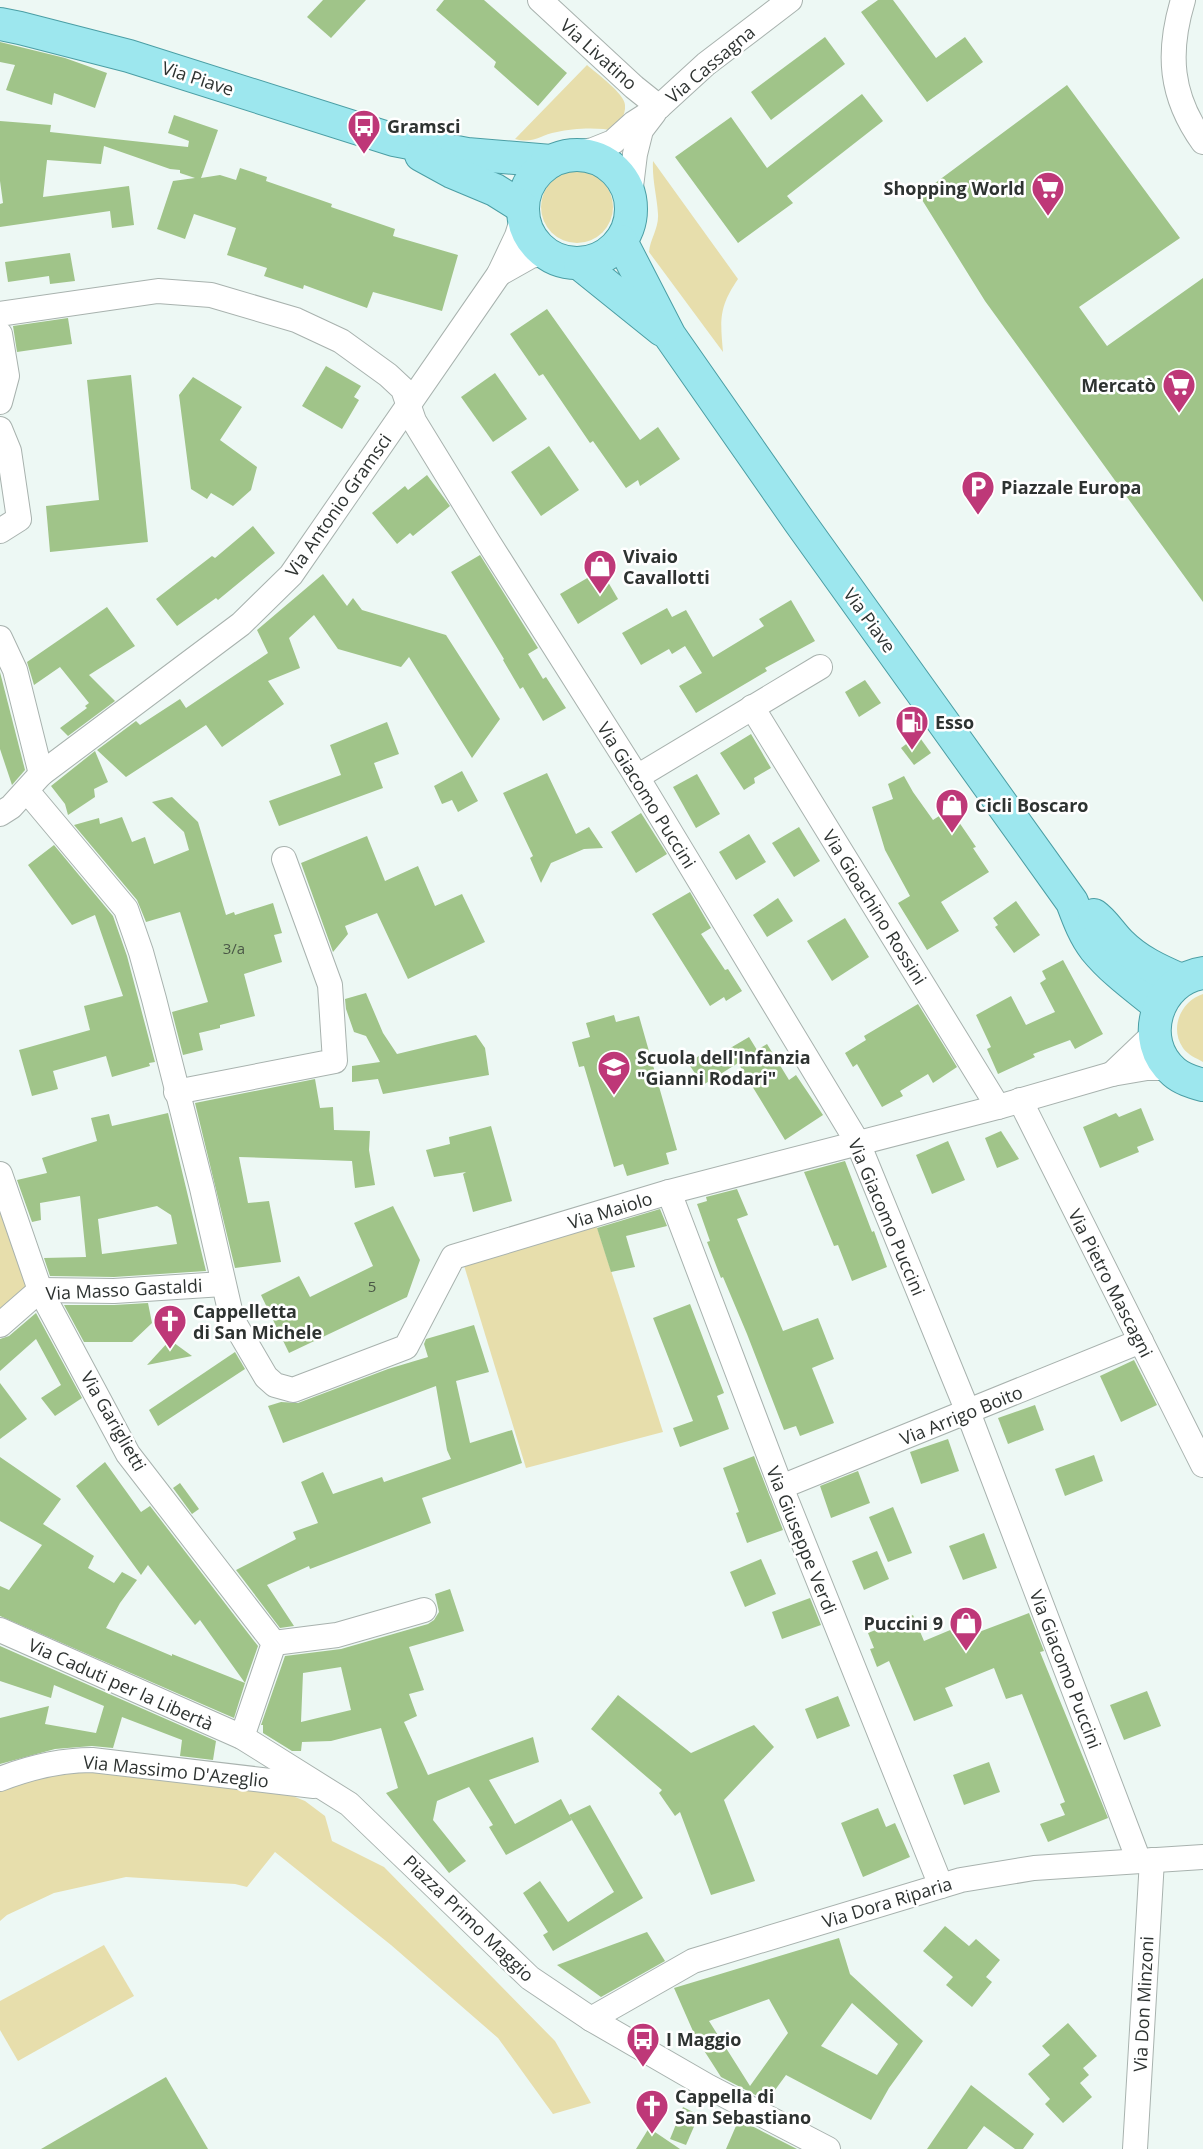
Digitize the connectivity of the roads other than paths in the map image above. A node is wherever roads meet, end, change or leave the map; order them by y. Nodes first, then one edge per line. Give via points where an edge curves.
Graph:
1 (540, 0) edge
2 (790, 0) edge
3 (1183, 0) edge
4 (0, 24) edge
5 (659, 107) junction
6 (394, 140) junction
7 (1203, 142) edge
8 (561, 158) junction
9 (630, 195) junction
10 (522, 212) junction
11 (621, 241) junction
12 (545, 254) junction
13 (580, 264) junction
14 (499, 274) junction
15 (0, 314) edge
16 (0, 334) edge
17 (670, 336) junction
18 (0, 402) edge
19 (409, 405) junction
20 (0, 429) edge
21 (0, 531) edge
22 (0, 638) edge
23 (820, 667) dead end
24 (752, 708) junction
25 (637, 777) junction
26 (34, 782) junction
27 (0, 814) edge
28 (284, 859) dead end
29 (1072, 902) junction
30 (1192, 976) edge
31 (1157, 1020) junction
32 (1173, 1071) junction
33 (1112, 1074) junction
34 (1203, 1085) edge
35 (176, 1092) junction
36 (1009, 1103) junction
37 (858, 1143) junction
38 (0, 1174) edge
39 (669, 1192) junction
40 (223, 1284) junction
41 (40, 1290) junction
42 (0, 1324) edge
43 (1141, 1341) junction
44 (968, 1412) junction
45 (1203, 1465) edge
46 (781, 1486) junction
47 (424, 1610) dead end
48 (0, 1630) edge
49 (274, 1642) junction
50 (242, 1737) junction
51 (0, 1779) edge
52 (320, 1787) junction
53 (1203, 1857) edge
54 (1145, 1860) junction
55 (941, 1886) junction
56 (591, 2019) junction
57 (828, 2149) edge
58 (1135, 2149) edge

1 - 5 street, Via Livatino
2 - 5 street, Via Cassagna via 706,64
3 - 7 street via 1174,69 1179,99
4 - 6 main road, Via Piave via 129,56
5 - 8 street, Via Cassagna via 613,142
5 - 9 street, Via Cassagna via 641,130
6 - 8 main road, Via Piave via 467,154
6 - 10 main road, Via Piave via 503,194
8 - 9 main road via 586,155 601,160 624,181
8 - 10 main road via 542,167 528,185
9 - 11 main road via 629,227
10 - 12 main road via 530,237
10 - 14 street, Via Antonio Gramsci via 517,236
11 - 13 main road via 610,253
11 - 17 main road, Via Piave
12 - 13 main road
12 - 14 street, Via Antonio Gramsci via 531,256
13 - 17 main road, Via Piave
14 - 19 street, Via Antonio Gramsci
15 - 19 street, Via Giacomo Puccini via 158,291 212,295 296,320 341,341 403,389
16 - 18 street via 7,376
17 - 29 main road, Via Piave
19 - 25 street, Via Giacomo Puccini via 414,421
19 - 26 street, Via Antonio Gramsci via 291,575 241,624
20 - 21 street via 9,452 19,519
22 - 26 street via 15,669
23 - 24 street
24 - 25 street
24 - 36 street, Via Gioachino Rossini
25 - 37 street, Via Giacomo Puccini
26 - 27 street, Via Antonio Gramsci
26 - 35 street, Via Maiolo via 126,909 141,952
28 - 35 street via 330,986 335,1061
29 - 30 main road, Via Piave via 1100,919 1148,965
29 - 31 main road, Via Piave via 1095,949
30 - 31 main road via 1169,990
31 - 32 main road via 1155,1041
31 - 33 street, Via Maiolo
32 - 33 street, Via Maiolo via 1147,1068
32 - 34 main road
33 - 36 street, Via Maiolo
35 - 40 street, Via Maiolo
36 - 37 street, Via Maiolo
36 - 43 street, Via Pietro Mascagni
37 - 39 street, Via Maiolo
37 - 44 street, Via Giacomo Puccini
38 - 41 street, Via Gariglietti
39 - 40 street, Via Maiolo via 453,1257 406,1347 293,1390 275,1385 266,1377 232,1319
39 - 46 street, Via Giuseppe Verdi
40 - 41 street, Via Masso Gastaldi via 114,1292
41 - 42 street, Via Masso Gastaldi
41 - 49 street, Via Gariglietti via 128,1454
43 - 44 street, Via Arrigo Boito
43 - 45 street, Via Pietro Mascagni
44 - 46 street, Via Arrigo Boito
44 - 54 street, Via Giacomo Puccini
46 - 55 street, Via Giuseppe Verdi
47 - 49 street via 337,1635
48 - 50 street, Via Caduti per la Libertà
49 - 50 street
50 - 52 street, Piazza Primo Maggio
51 - 52 street, Via Massimo D'Azeglio via 33,1767 92,1760
52 - 56 street, Piazza Primo Maggio via 357,1810 530,1978
53 - 54 street, Via Dora Riparia
54 - 55 street, Via Dora Riparia via 1034,1868
54 - 58 street, Via Don Minzoni
55 - 56 street, Via Dora Riparia via 693,1961
56 - 57 street, Piazza Primo Maggio

